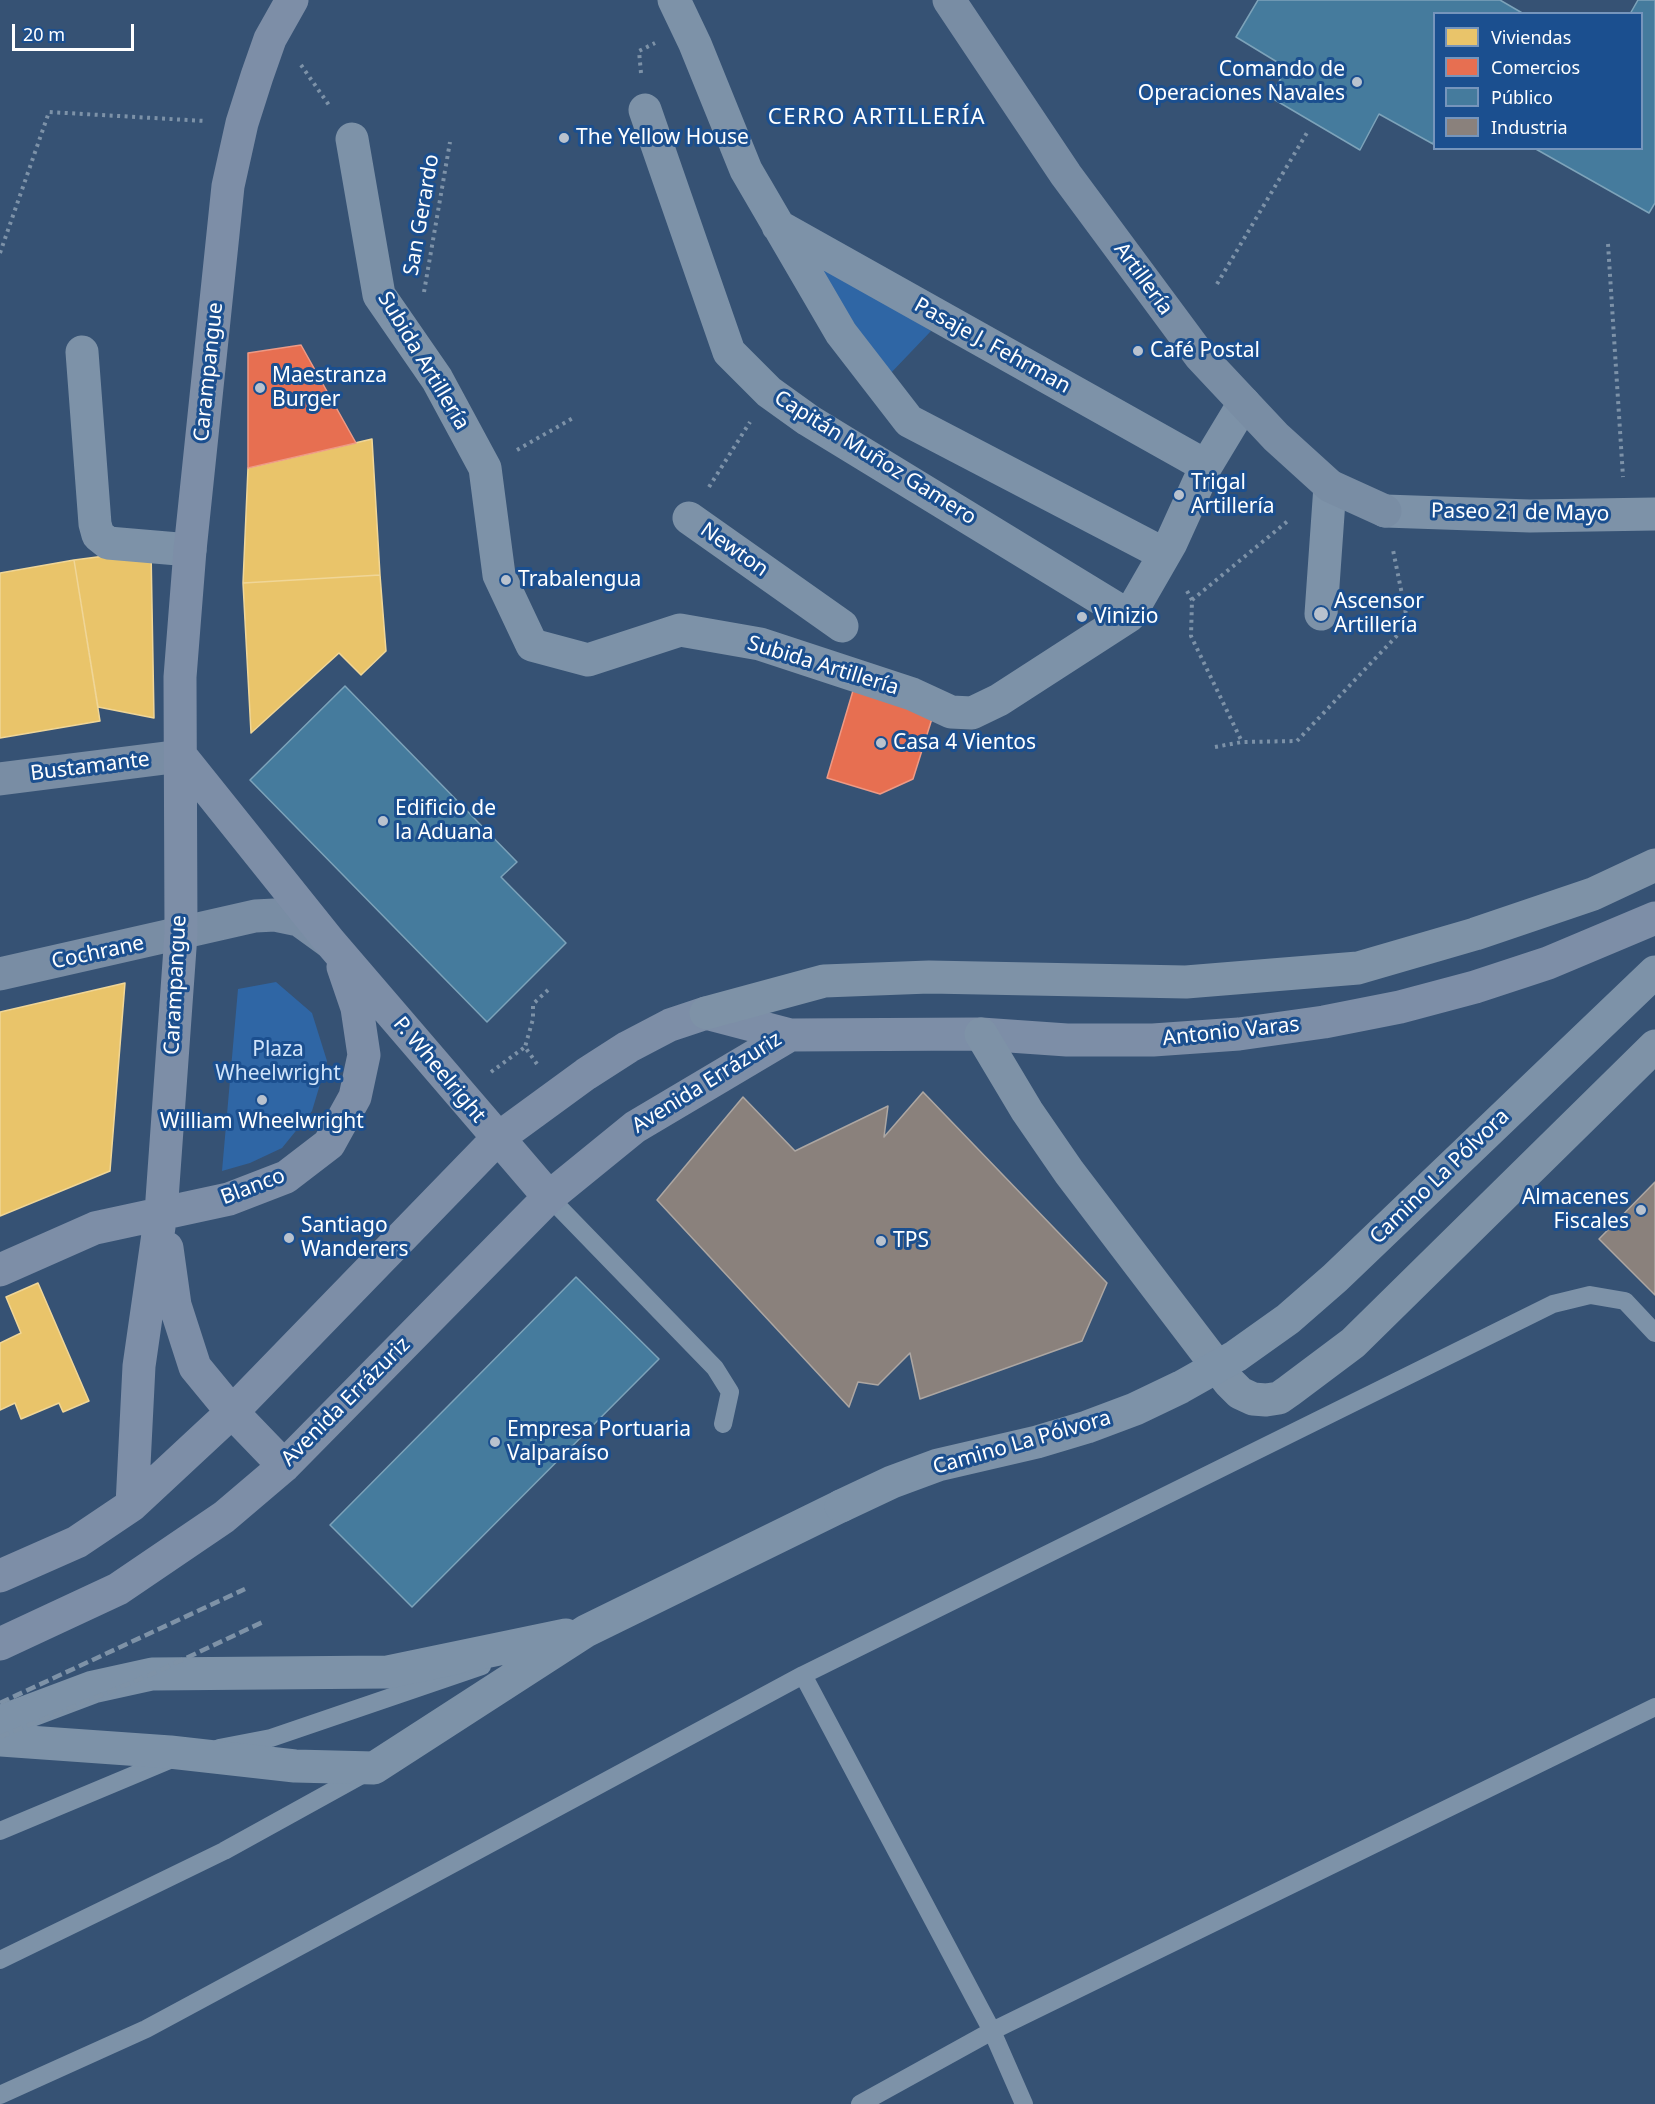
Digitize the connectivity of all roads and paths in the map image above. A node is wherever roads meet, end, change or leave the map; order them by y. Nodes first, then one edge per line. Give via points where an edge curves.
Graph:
1 (292, 0) edge
2 (674, 0) edge
3 (949, 0) edge
4 (688, 29) junction
5 (270, 39) junction
6 (645, 110) joint
7 (242, 123) junction
8 (1308, 130) dead end
9 (352, 139) joint
10 (450, 142) dead end
11 (778, 226) junction
12 (1608, 244) dead end
13 (0, 253) edge
14 (1217, 284) dead end
15 (423, 303) dead end
16 (82, 352) dead end
17 (769, 392) junction
18 (1244, 403) junction
19 (573, 418) dead end
20 (1206, 466) junction
21 (485, 468) junction
22 (1330, 486) junction
23 (1385, 511) junction
24 (1640, 514) edge
25 (689, 518) joint
26 (190, 550) junction
27 (1164, 554) junction
28 (1192, 600) dead end
29 (1321, 614) dead end
30 (1129, 616) junction
31 (842, 626) dead end
32 (1191, 636) dead end
33 (1242, 742) junction
34 (1215, 747) dead end
35 (181, 756) junction
36 (0, 779) edge
37 (1655, 865) edge
38 (1655, 918) edge
39 (181, 934) junction
40 (330, 942) junction
41 (1655, 972) edge
42 (0, 974) edge
43 (548, 990) dead end
44 (706, 1013) junction
45 (981, 1034) junction
46 (790, 1035) junction
47 (1655, 1046) edge
48 (525, 1047) junction
49 (539, 1066) dead end
50 (491, 1072) dead end
51 (497, 1139) junction
52 (549, 1197) junction
53 (161, 1214) junction
54 (0, 1270) edge
55 (1655, 1333) edge
56 (232, 1412) junction
57 (723, 1424) dead end
58 (284, 1466) junction
59 (132, 1504) junction
60 (0, 1576) edge
61 (586, 1631) junction
62 (0, 1644) edge
63 (803, 1676) junction
64 (1655, 1707) edge
65 (0, 1722) edge
66 (0, 1740) edge
67 (181, 1755) junction
68 (374, 1768) junction
69 (0, 1830) edge
70 (0, 1960) edge
71 (992, 2031) junction
72 (0, 2095) edge
73 (860, 2104) edge
74 (1024, 2104) edge

1 - 5 main road, Carampangue
2 - 4 street
3 - 18 street, Artillería via 1066,175 1200,356
4 - 6 path via 639,51
4 - 11 street via 746,170
5 - 7 main road, Carampangue
5 - 9 path via 303,67
6 - 17 street, Capitán Muñoz Gamero via 729,352
7 - 13 path via 49,112
7 - 26 main road, Carampangue via 228,186
8 - 14 path
9 - 21 street, Subida Artillería via 379,295 437,379
10 - 15 path, San Gerardo
11 - 20 street, Pasaje J. Fehrman
11 - 27 street via 841,333 909,420
12 - 24 path
16 - 26 street via 98,535 108,543
17 - 25 path, Newton
17 - 30 street, Capitán Muñoz Gamero via 808,420
18 - 20 street, Subida Artillería
18 - 22 street, Artillería
19 - 21 path
20 - 27 street, Subida Artillería
21 - 30 street, Subida Artillería via 499,575 532,645 588,660 680,630 760,644 912,694 951,712 972,713 999,700
22 - 23 street, Artillería
22 - 28 path
22 - 29 street
23 - 24 street, Paseo 21 de Mayo via 1530,516
23 - 33 path via 1408,624 1297,741
25 - 31 street, Newton
26 - 35 main road, Carampangue via 180,677
27 - 30 street, Subida Artillería
32 - 33 path
33 - 34 path
35 - 36 street, Bustamante
35 - 39 main road, Carampangue
35 - 40 main road
37 - 44 highway via 1593,894 1358,968 1186,982 929,977 824,981
38 - 45 main road, Antonio Varas via 1548,963 1475,987 1324,1022 1239,1034 1153,1040
39 - 40 street, Cochrane via 237,919 275,915 299,920
39 - 42 street, Cochrane
39 - 53 main road, Carampangue
40 - 51 main road, P. Wheelright
40 - 53 main road, Blanco via 346,972 357,1008 364,1055 355,1097 329,1144 286,1177 229,1200
41 - 61 street, Camino La Pólvora, bridge via 1335,1278 1236,1356 1172,1392 1087,1427 938,1465 892,1482
43 - 48 path via 533,1004
44 - 46 main road, Avenida Errázuriz
44 - 51 main road via 670,1025 628,1047
45 - 46 main road, Antonio Varas
45 - 47 highway via 1069,1172 1229,1382 1240,1393 1266,1400 1279,1398 1353,1342
46 - 52 main road, Avenida Errázuriz via 635,1127
48 - 49 path
48 - 50 path
51 - 52 main road, P. Wheelright
51 - 56 main road
52 - 57 lane via 716,1368 730,1392
52 - 58 main road, Avenida Errázuriz
53 - 54 main road, Blanco via 94,1228
53 - 56 main road, Carampangue via 175,1305 195,1367
53 - 59 main road, Carampangue via 139,1365
55 - 63 lane via 1625,1301 1590,1295 1553,1304
56 - 58 main road, Carampangue
56 - 59 main road
58 - 62 main road, Avenida Errázuriz via 225,1517 118,1589
59 - 60 main road via 77,1542
61 - 65 street via 388,1672 152,1674 93,1687
61 - 67 lane via 271,1738
61 - 68 street
63 - 71 lane
63 - 72 lane via 146,2029
64 - 71 lane
66 - 67 street
67 - 68 street via 295,1766
67 - 69 lane
68 - 70 lane via 224,1851
71 - 73 lane
71 - 74 lane

